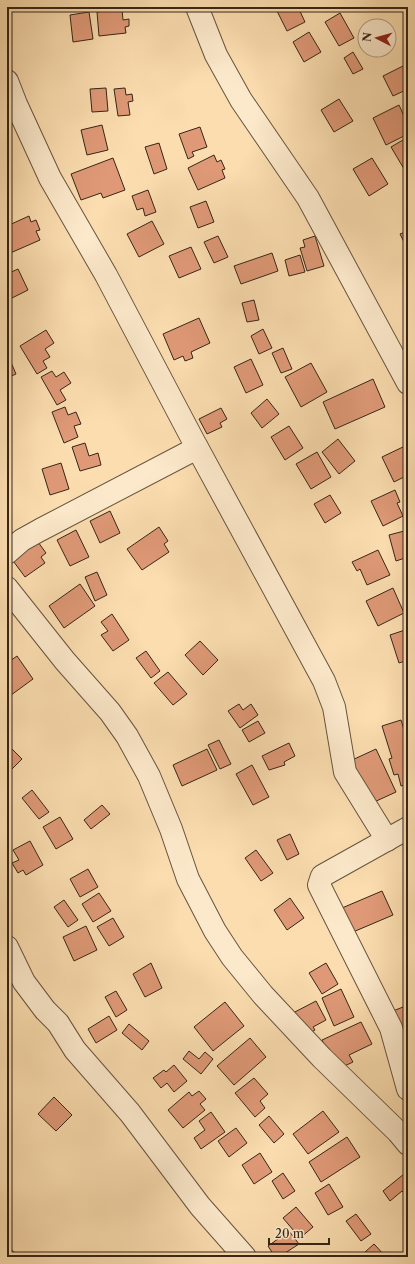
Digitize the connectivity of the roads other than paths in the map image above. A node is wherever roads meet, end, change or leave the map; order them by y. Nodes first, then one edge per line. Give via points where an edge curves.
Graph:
1 (197, 7) edge
2 (7, 81) edge
3 (408, 383) edge
4 (197, 448) junction
5 (7, 553) edge
6 (7, 588) edge
7 (408, 828) edge
8 (387, 840) junction
9 (7, 947) edge
10 (408, 1089) edge
11 (408, 1144) edge
12 (244, 1257) edge

1 - 3 street via 216,55 241,100 308,198
2 - 4 street via 50,178 106,275
4 - 5 street via 40,530 22,540
4 - 8 street via 324,681 334,707 345,772
6 - 11 street via 127,736 149,776 188,879 215,931 232,957 263,995 322,1058
7 - 8 street
8 - 10 street via 322,876 319,885 391,1028
9 - 12 street via 24,982 58,1023 75,1050 130,1113 200,1206

